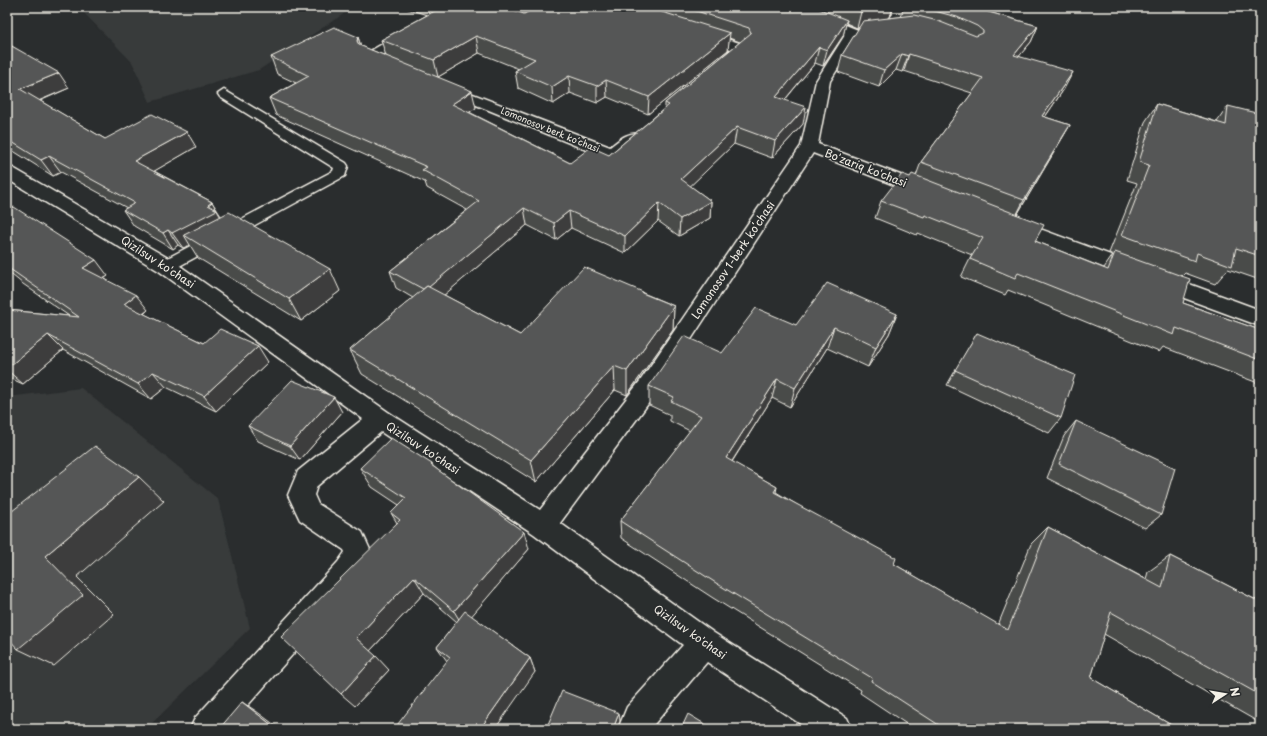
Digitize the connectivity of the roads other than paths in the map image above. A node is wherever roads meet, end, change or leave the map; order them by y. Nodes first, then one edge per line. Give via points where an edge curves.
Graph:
1 (456, 7) edge
2 (790, 7) edge
3 (896, 7) edge
4 (903, 25) edge
5 (887, 28) junction
6 (690, 31) edge
7 (864, 31) junction
8 (400, 69) edge
9 (711, 74) edge
10 (436, 84) edge
11 (224, 94) dead end
12 (643, 129) edge
13 (809, 146) junction
14 (7, 172) edge
15 (942, 198) edge
16 (993, 218) edge
17 (166, 266) junction
18 (1260, 318) edge
19 (380, 419) junction
20 (543, 526) junction
21 (704, 643) junction
22 (206, 729) edge
23 (634, 729) edge
24 (836, 729) edge

1 - 8 street via 370,57
2 - 7 street
3 - 5 lane via 898,14
4 - 5 lane
5 - 7 lane
6 - 9 street via 742,48
7 - 13 street, Lomonosov 1-berk koʻchasi via 823,81
10 - 12 street, Lomonosov berk koʻchasi via 612,154
11 - 17 lane via 342,169 340,173
13 - 15 street, Bo'zariq ko'chasi
13 - 20 street, Lomonosov 1-berk koʻchasi via 648,387
14 - 17 street, Qizilsuv ko'chasi
16 - 18 street
17 - 19 street, Qizilsuv ko'chasi
19 - 20 street, Qizilsuv ko'chasi
19 - 22 street via 307,479 301,495 309,512 353,541 359,554 348,571
20 - 21 street, Qizilsuv ko'chasi
21 - 23 street via 638,718
21 - 24 street, Qizilsuv ko'chasi

